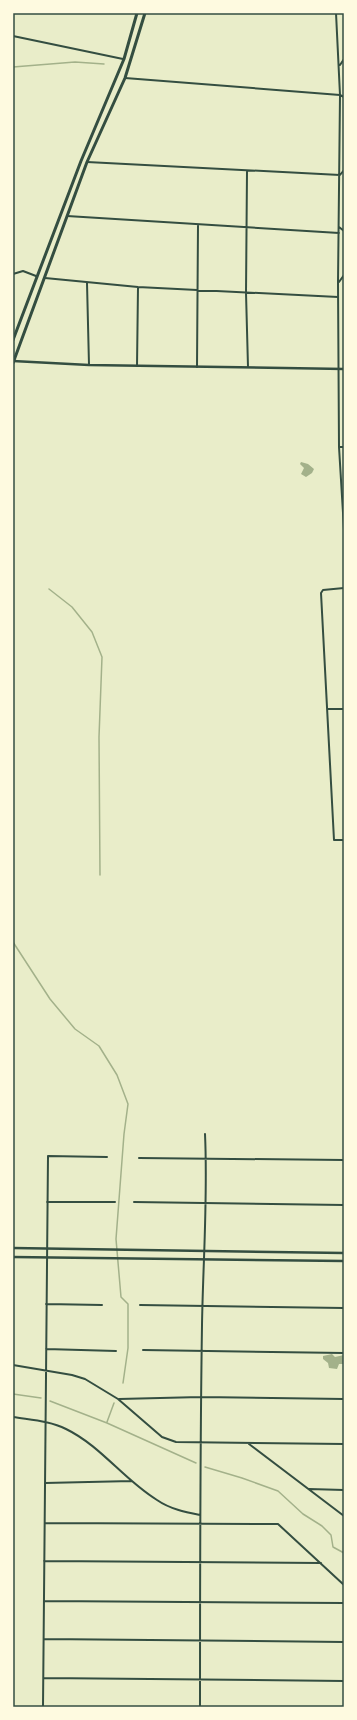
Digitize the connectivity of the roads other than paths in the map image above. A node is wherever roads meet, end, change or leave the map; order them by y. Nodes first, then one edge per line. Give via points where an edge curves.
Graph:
1 (137, 13) edge
2 (145, 13) edge
3 (336, 13) edge
4 (13, 36) edge
5 (124, 59) junction
6 (344, 59) edge
7 (339, 66) junction
8 (125, 78) junction
9 (340, 95) junction
10 (344, 97) edge
11 (87, 162) junction
12 (344, 170) edge
13 (247, 172) junction
14 (340, 175) junction
15 (66, 216) junction
16 (198, 225) junction
17 (339, 227) junction
18 (247, 228) junction
19 (344, 231) edge
20 (339, 233) junction
21 (13, 274) edge
22 (344, 275) edge
23 (36, 276) junction
24 (45, 278) junction
25 (338, 282) junction
26 (87, 283) junction
27 (138, 287) junction
28 (198, 290) junction
29 (246, 293) junction
30 (338, 297) junction
31 (13, 340) edge
32 (13, 362) edge
33 (89, 365) junction
34 (137, 366) junction
35 (197, 366) junction
36 (248, 367) junction
37 (339, 369) junction
38 (344, 369) edge
39 (339, 447) junction
40 (344, 447) edge
41 (343, 525) edge
42 (344, 529) edge
43 (344, 588) edge
44 (327, 709) junction
45 (344, 709) edge
46 (344, 840) edge
47 (205, 1134) dead end
48 (107, 1157) dead end
49 (139, 1158) dead end
50 (206, 1159) junction
51 (344, 1160) edge
52 (47, 1202) junction
53 (115, 1202) dead end
54 (134, 1202) dead end
55 (206, 1204) junction
56 (344, 1205) edge
57 (13, 1248) edge
58 (47, 1248) junction
59 (205, 1251) junction
60 (344, 1253) edge
61 (13, 1257) edge
62 (47, 1257) junction
63 (205, 1258) junction
64 (344, 1261) edge
65 (46, 1304) junction
66 (102, 1305) dead end
67 (140, 1305) dead end
68 (202, 1306) junction
69 (344, 1308) edge
70 (46, 1349) junction
71 (143, 1350) dead end
72 (116, 1351) dead end
73 (202, 1351) junction
74 (344, 1353) edge
75 (13, 1365) edge
76 (45, 1370) junction
77 (201, 1397) junction
78 (118, 1399) junction
79 (344, 1399) edge
80 (13, 1417) edge
81 (46, 1422) junction
82 (200, 1443) junction
83 (248, 1444) junction
84 (344, 1444) edge
85 (132, 1481) junction
86 (45, 1482) junction
87 (309, 1489) junction
88 (344, 1490) edge
89 (200, 1515) junction
90 (344, 1516) edge
91 (45, 1522) junction
92 (200, 1523) junction
93 (44, 1561) junction
94 (200, 1563) junction
95 (322, 1563) junction
96 (344, 1585) edge
97 (44, 1601) junction
98 (201, 1602) junction
99 (344, 1603) edge
100 (44, 1639) junction
101 (200, 1640) junction
102 (344, 1642) edge
103 (44, 1678) junction
104 (200, 1679) junction
105 (344, 1681) edge
106 (43, 1707) edge
107 (200, 1707) edge

1 - 5 main road
2 - 8 main road
3 - 7 street
4 - 5 street
5 - 23 main road
6 - 7 street
7 - 9 street
8 - 9 street
8 - 11 main road
9 - 10 street
9 - 14 street
11 - 13 street
11 - 15 main road
12 - 14 street
13 - 14 street
13 - 18 street
14 - 17 street
15 - 16 street
15 - 24 main road
16 - 18 street
16 - 28 street
17 - 19 street
17 - 20 street
18 - 20 street
18 - 29 street
20 - 25 street
21 - 23 street via 23,271
22 - 25 street
23 - 24 main road
23 - 31 main road
24 - 26 street
24 - 32 main road
25 - 30 street
26 - 27 street
26 - 33 street
27 - 28 street
27 - 34 street
28 - 29 street
28 - 35 street
29 - 30 street
29 - 36 street
30 - 37 street
32 - 33 street
33 - 34 street
34 - 35 street
35 - 36 street
36 - 37 street
37 - 38 street
37 - 39 street
39 - 40 street
39 - 41 street
41 - 42 street
43 - 44 street via 323,590 321,593
44 - 45 street
44 - 46 street via 334,840
47 - 50 street
48 - 52 street via 48,1156
49 - 50 street
50 - 51 street
50 - 55 street
52 - 53 street
52 - 58 street
54 - 55 street
55 - 56 street
55 - 59 street
57 - 58 street
58 - 59 street
58 - 62 street
59 - 60 street
59 - 63 street
61 - 62 street
62 - 63 street
62 - 65 street
63 - 64 street
63 - 68 street
65 - 66 street
65 - 70 street
67 - 68 street
68 - 69 street
68 - 73 street
70 - 72 street
70 - 76 street
71 - 73 street
73 - 74 street
73 - 77 street
75 - 76 street
76 - 78 street via 85,1380
76 - 81 street
77 - 78 street
77 - 79 street
77 - 82 street
78 - 82 street via 162,1437 176,1442
80 - 81 street
81 - 85 street via 66,1429 88,1443
81 - 86 street
82 - 83 street
82 - 89 street
83 - 84 street
83 - 87 street
85 - 86 street
85 - 89 street via 175,1510
86 - 91 street
87 - 88 street
87 - 90 street
89 - 92 street
91 - 92 street
91 - 93 street
92 - 94 street
92 - 95 street via 278,1524
93 - 94 street
93 - 97 street
94 - 95 street
94 - 98 street
95 - 96 street
97 - 98 street
97 - 100 street
98 - 99 street
98 - 101 street
100 - 101 street
100 - 103 street
101 - 102 street
101 - 104 street
103 - 104 street
103 - 106 street
104 - 105 street
104 - 107 street

